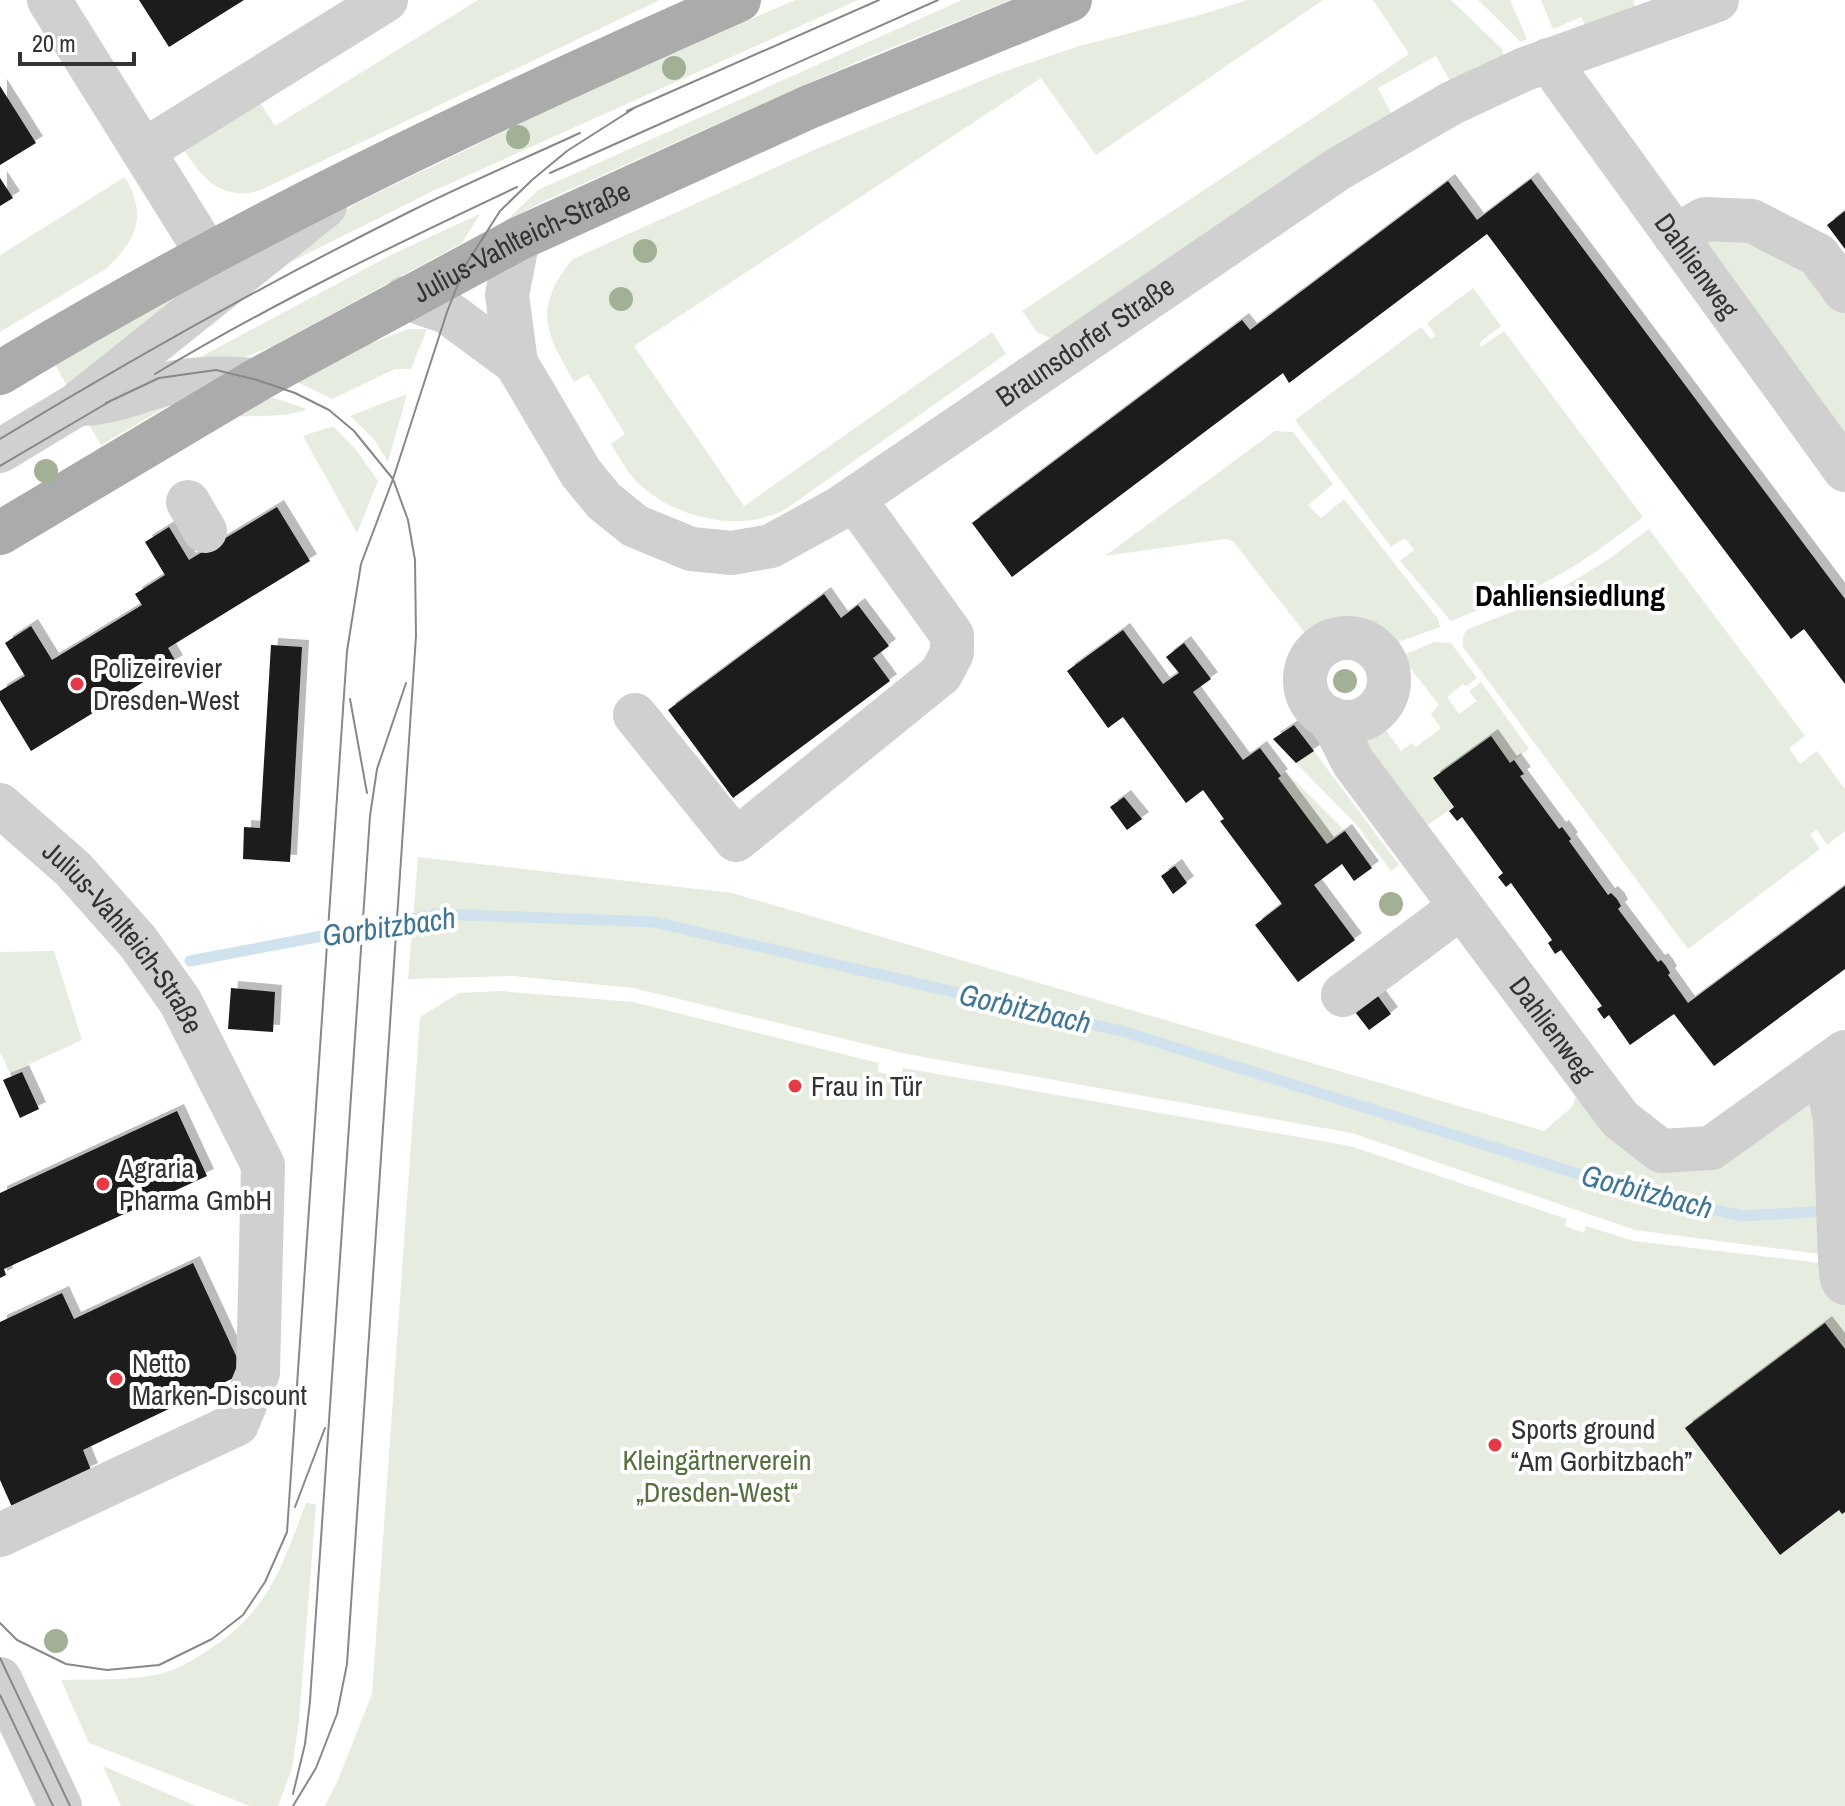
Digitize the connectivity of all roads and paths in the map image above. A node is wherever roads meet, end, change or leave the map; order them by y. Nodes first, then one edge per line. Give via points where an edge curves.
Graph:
1 (49, 0) edge
2 (386, 0) edge
3 (739, 0) edge
4 (1070, 0) edge
5 (1717, 0) edge
6 (1548, 60) junction
7 (143, 151) junction
8 (364, 175) junction
9 (1675, 236) junction
10 (518, 239) junction
11 (208, 255) junction
12 (1845, 291) edge
13 (405, 298) junction
14 (516, 363) junction
15 (0, 373) edge
16 (257, 380) junction
17 (76, 405) junction
18 (0, 451) edge
19 (1845, 470) edge
20 (854, 499) junction
21 (0, 533) edge
22 (635, 715) dead end
23 (1331, 718) dead end
24 (0, 805) edge
25 (1461, 907) junction
26 (1343, 995) dead end
27 (1832, 1062) edge
28 (1845, 1283) edge
29 (0, 1535) edge
30 (0, 1679) edge
31 (12, 1736) edge
32 (60, 1806) edge

1 - 7 street
2 - 7 street
3 - 8 main road
4 - 10 main road, Julius-Vahlteich-Straße via 809,107
5 - 6 street, Braunsdorfer Straße
6 - 9 street, Dahlienweg
6 - 20 street, Braunsdorfer Straße via 1452,103 1338,169
7 - 11 street
8 - 11 main road
8 - 17 street
9 - 12 street via 1705,219 1752,221 1818,255
9 - 19 street, Dahlienweg
10 - 13 main road, Julius-Vahlteich-Straße
10 - 14 street, Braunsdorfer Straße via 507,295
11 - 15 main road
13 - 14 street, Braunsdorfer Straße via 447,312
13 - 16 main road, Julius-Vahlteich-Straße
14 - 20 street, Braunsdorfer Straße via 581,473 604,501 635,526 691,549 732,553 771,546
16 - 17 street via 213,377 163,384 106,403
16 - 21 main road, Julius-Vahlteich-Straße
17 - 18 street
20 - 22 street via 952,635 952,653 941,674 736,840
23 - 25 street, Dahlienweg via 1353,762
24 - 29 street, Julius-Vahlteich-Straße via 73,869 138,942 180,1001 263,1165 258,1373 237,1424
25 - 26 street
25 - 27 street, Dahlienweg via 1620,1119 1661,1151 1711,1148
27 - 28 street
30 - 31 street
31 - 32 street

